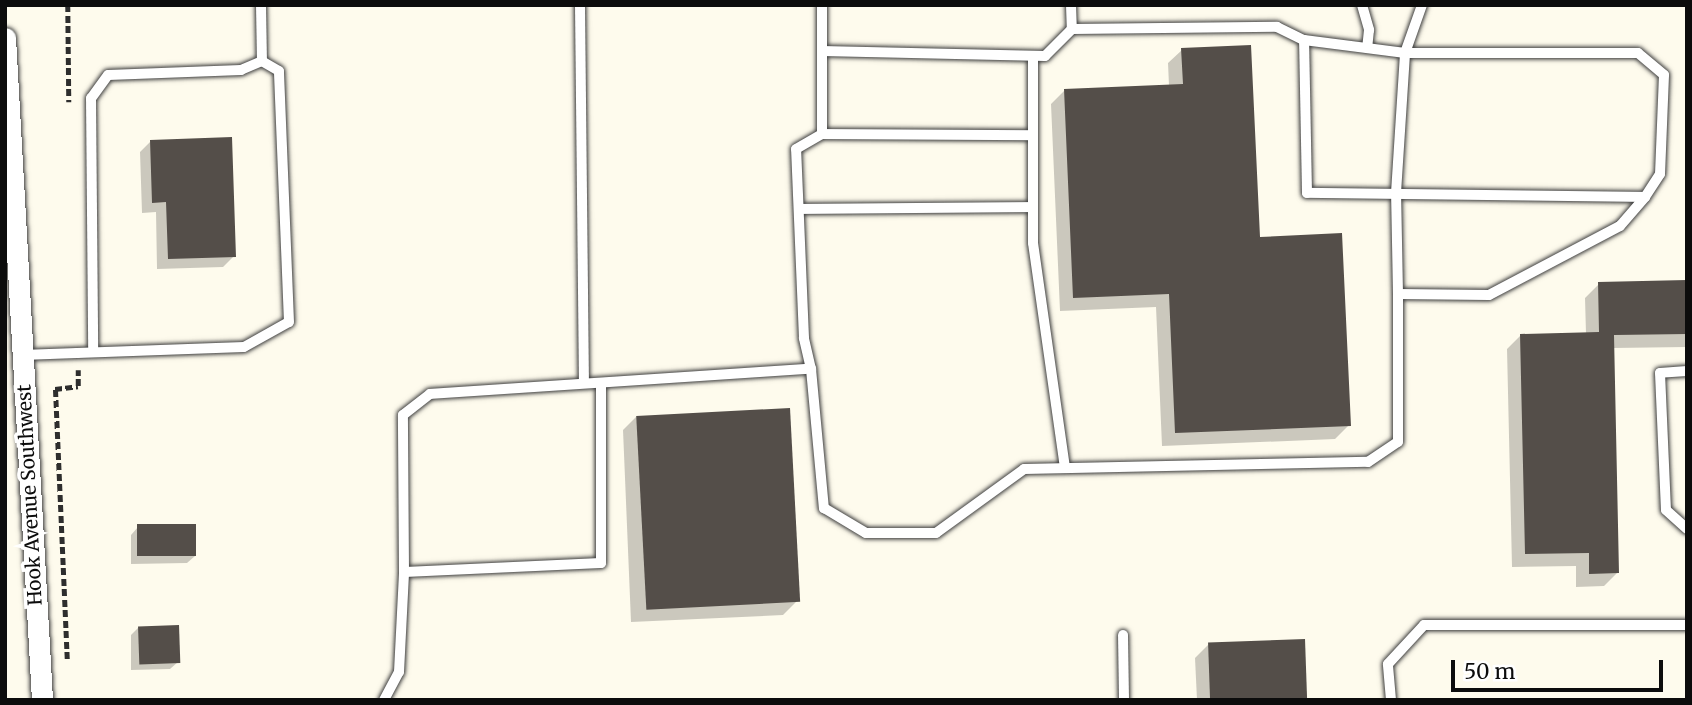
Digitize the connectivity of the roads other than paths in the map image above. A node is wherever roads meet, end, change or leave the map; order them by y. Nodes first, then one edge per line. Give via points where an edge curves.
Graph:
1 (261, 5) edge
2 (580, 5) edge
3 (822, 5) edge
4 (1071, 5) edge
5 (1362, 5) edge
6 (1422, 5) edge
7 (1072, 29) junction
8 (5, 38) edge
9 (1304, 40) junction
10 (1367, 48) junction
11 (822, 51) junction
12 (1405, 53) junction
13 (1033, 56) junction
14 (262, 61) junction
15 (822, 134) junction
16 (1033, 135) junction
17 (1396, 194) junction
18 (1646, 197) junction
19 (1033, 207) junction
20 (799, 209) junction
21 (1398, 294) junction
22 (93, 352) junction
23 (22, 355) junction
24 (811, 369) junction
25 (1687, 371) edge
26 (584, 383) junction
27 (601, 385) junction
28 (1065, 467) junction
29 (1687, 529) edge
30 (404, 572) junction
31 (1687, 625) edge
32 (1123, 635) dead end
33 (41, 700) edge
34 (384, 700) edge
35 (1124, 700) edge
36 (1391, 700) edge

1 - 14 lane
2 - 26 lane
3 - 11 lane
4 - 7 lane
5 - 10 lane via 1369,30
6 - 12 lane
7 - 9 lane via 1277,27
7 - 13 lane via 1045,56
8 - 23 street, Hook Avenue Southwest
9 - 10 lane
9 - 17 lane via 1307,193
10 - 12 lane
11 - 13 lane
11 - 15 lane
12 - 17 lane
12 - 18 lane via 1638,53 1664,75 1660,174
13 - 16 lane
14 - 22 lane via 241,70 108,75 91,98
14 - 22 lane via 279,71 289,322 244,347
15 - 16 lane
15 - 20 lane via 796,149
16 - 19 lane
17 - 18 lane
17 - 21 lane
18 - 21 lane via 1620,226 1489,295
19 - 20 lane
19 - 28 lane via 1033,243
20 - 24 lane via 804,338
21 - 28 lane via 1398,442 1368,462
22 - 23 lane
23 - 33 street, Hook Avenue Southwest
24 - 27 lane
24 - 28 lane via 824,508 866,533 936,533 1024,469
25 - 29 lane via 1660,373 1666,510
26 - 27 lane
26 - 30 lane via 430,394 403,415
27 - 30 lane via 601,563
30 - 34 lane via 399,672
31 - 36 lane via 1424,625 1388,664
32 - 35 lane

